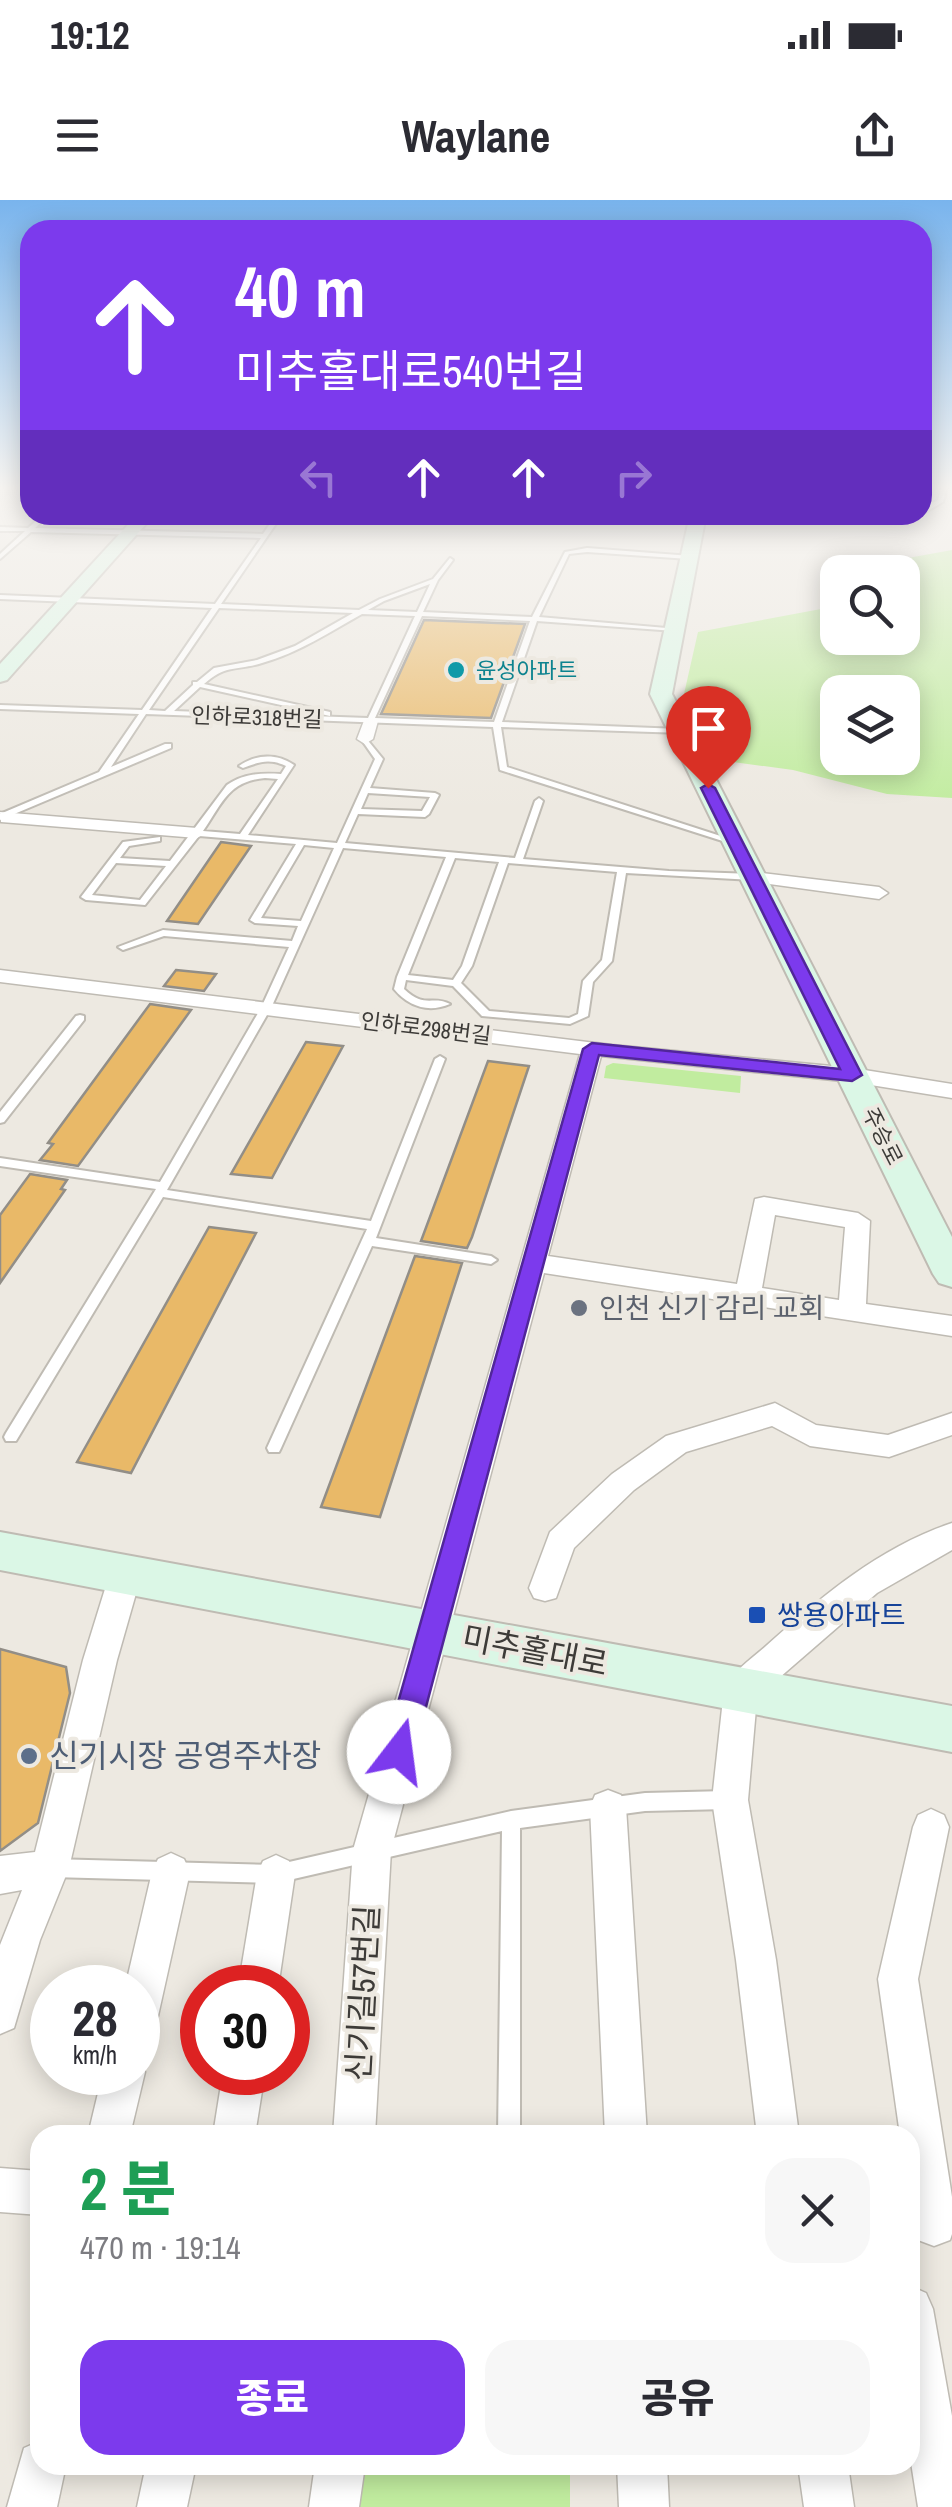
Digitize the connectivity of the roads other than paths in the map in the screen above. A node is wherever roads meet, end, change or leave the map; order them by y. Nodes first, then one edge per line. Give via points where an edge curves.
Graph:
1 (0, 596) edge
2 (73, 596) edge
3 (224, 596) edge
4 (394, 596) edge
5 (427, 596) edge
6 (547, 596) edge
7 (681, 596) edge
8 (70, 599) junction
9 (217, 606) junction
10 (362, 612) junction
11 (418, 614) junction
12 (535, 619) junction
13 (674, 629) junction
14 (0, 676) edge
15 (196, 684) junction
16 (0, 707) edge
17 (144, 712) junction
18 (167, 714) junction
19 (338, 720) junction
20 (370, 721) junction
21 (497, 726) junction
22 (680, 732) junction
23 (365, 739) joint
24 (168, 746) dead end
25 (243, 766) dead end
26 (102, 774) junction
27 (284, 776) junction
28 (364, 790) junction
29 (539, 801) dead end
30 (354, 811) junction
31 (1, 817) edge
32 (197, 833) junction
33 (242, 838) junction
34 (157, 839) dead end
35 (735, 842) junction
36 (301, 843) junction
37 (336, 846) junction
38 (451, 856) junction
39 (112, 860) junction
40 (504, 860) junction
41 (518, 861) junction
42 (172, 864) junction
43 (622, 870) junction
44 (753, 877) junction
45 (879, 893) dead end
46 (303, 924) junction
47 (294, 944) junction
48 (123, 947) dead end
49 (0, 976) edge
50 (402, 977) junction
51 (456, 983) junction
52 (444, 1004) dead end
53 (266, 1008) junction
54 (80, 1018) dead end
55 (592, 1049) junction
56 (440, 1059) dead end
57 (852, 1075) junction
58 (952, 1091) edge
59 (0, 1120) edge
60 (2, 1164) edge
61 (162, 1190) junction
62 (374, 1226) junction
63 (368, 1241) junction
64 (491, 1260) dead end
65 (531, 1262) junction
66 (952, 1274) edge
67 (748, 1295) junction
68 (852, 1310) junction
69 (952, 1326) edge
70 (952, 1424) edge
71 (11, 1437) dead end
72 (274, 1448) dead end
73 (952, 1536) edge
74 (0, 1551) edge
75 (125, 1576) junction
76 (545, 1588) dead end
77 (432, 1631) junction
78 (741, 1690) junction
79 (952, 1728) edge
80 (730, 1800) junction
81 (608, 1808) junction
82 (511, 1820) junction
83 (932, 1826) dead end
84 (372, 1850) junction
85 (50, 1868) junction
86 (171, 1872) junction
87 (276, 1874) junction
88 (0, 1875) edge
89 (150, 1965) edge
90 (262, 1965) edge
91 (0, 2014) edge
92 (119, 2095) edge
93 (240, 2095) edge
94 (112, 2125) edge
95 (236, 2125) edge
96 (355, 2125) edge
97 (508, 2125) edge
98 (625, 2125) edge
99 (777, 2125) edge
100 (918, 2125) edge
101 (920, 2138) edge
102 (0, 2190) edge
103 (30, 2192) edge
104 (932, 2224) edge
105 (920, 2369) edge
106 (38, 2475) edge
107 (169, 2475) edge
108 (339, 2475) edge
109 (642, 2475) edge
110 (824, 2475) edge
111 (32, 2507) edge
112 (162, 2507) edge
113 (334, 2507) edge
114 (644, 2507) edge
115 (829, 2507) edge
116 (943, 2507) edge

1 - 8 lane
2 - 8 street
3 - 9 lane, 인하로318번길
4 - 10 lane
5 - 11 lane
6 - 12 lane
7 - 13 street, 주승로
8 - 9 lane
8 - 14 street
9 - 10 lane
9 - 17 lane, 인하로318번길
10 - 11 lane
10 - 15 lane via 297,647 216,670
11 - 12 lane
11 - 20 lane
12 - 13 lane
12 - 21 lane
13 - 22 street, 주승로 via 661,694
15 - 18 lane
15 - 19 lane
16 - 17 lane, 인하로318번길
17 - 18 lane, 인하로318번길
17 - 26 lane, 인하로318번길
18 - 19 lane, 인하로318번길
19 - 20 lane, 인하로318번길
20 - 21 lane, 인하로318번길
20 - 23 street
21 - 22 lane, 인하로318번길
21 - 35 lane via 502,768
22 - 35 street, 주승로
23 - 28 lane via 380,758
24 - 26 lane
25 - 27 lane via 282,760 290,766
26 - 31 lane
27 - 32 lane via 238,778
27 - 33 lane
28 - 30 lane
28 - 30 lane via 435,795 426,814
29 - 41 lane
30 - 37 lane
31 - 32 street
32 - 33 lane
32 - 42 lane
33 - 36 lane
34 - 39 lane via 126,844
35 - 44 street, 주승로
36 - 37 lane
36 - 46 lane via 255,920
37 - 38 lane
37 - 46 lane
38 - 40 lane
38 - 50 lane
39 - 42 lane
39 - 42 lane via 86,896 142,903
40 - 41 lane
40 - 51 lane
41 - 43 lane
43 - 44 lane
43 - 51 lane via 607,962 588,982 582,1016 570,1021 486,1014
44 - 45 street
44 - 57 street, 주승로
46 - 47 lane
47 - 48 lane via 163,933
47 - 53 lane
49 - 53 street, 인하로298번길
50 - 51 lane
50 - 52 lane via 398,989 407,999
53 - 55 street, 인하로298번길
53 - 61 lane
54 - 59 lane
55 - 57 street, 인하로298번길
55 - 65 street, 신기길57번길
56 - 62 lane
57 - 58 street, 인하로298번길
57 - 66 street, 주승로
60 - 61 lane
61 - 62 lane
61 - 71 lane
62 - 63 lane
63 - 64 lane
63 - 72 lane
65 - 67 street
65 - 77 street, 신기길57번길
67 - 68 street
67 - 68 street via 764,1205 858,1221
68 - 69 street
70 - 76 street via 889,1446 810,1435 775,1414 676,1444 622,1482 561,1541
73 - 78 street via 848,1592
74 - 75 street, 미추홀대로
75 - 77 street, 미추홀대로
75 - 85 street
77 - 78 street, 미추홀대로
77 - 84 street, 신기길57번길
78 - 79 street, 미추홀대로
78 - 80 street
80 - 81 lane
80 - 99 street
81 - 82 lane
81 - 98 street
82 - 84 lane
82 - 97 lane
83 - 100 street via 898,1979
84 - 87 lane
84 - 96 street, 신기길57번길
85 - 86 lane
85 - 88 street
85 - 91 street
86 - 87 lane
86 - 89 street
87 - 90 street
92 - 94 street
93 - 95 street
101 - 104 street
102 - 103 street
105 - 116 street
106 - 111 street
107 - 112 street
108 - 113 street
109 - 114 street
110 - 115 street

